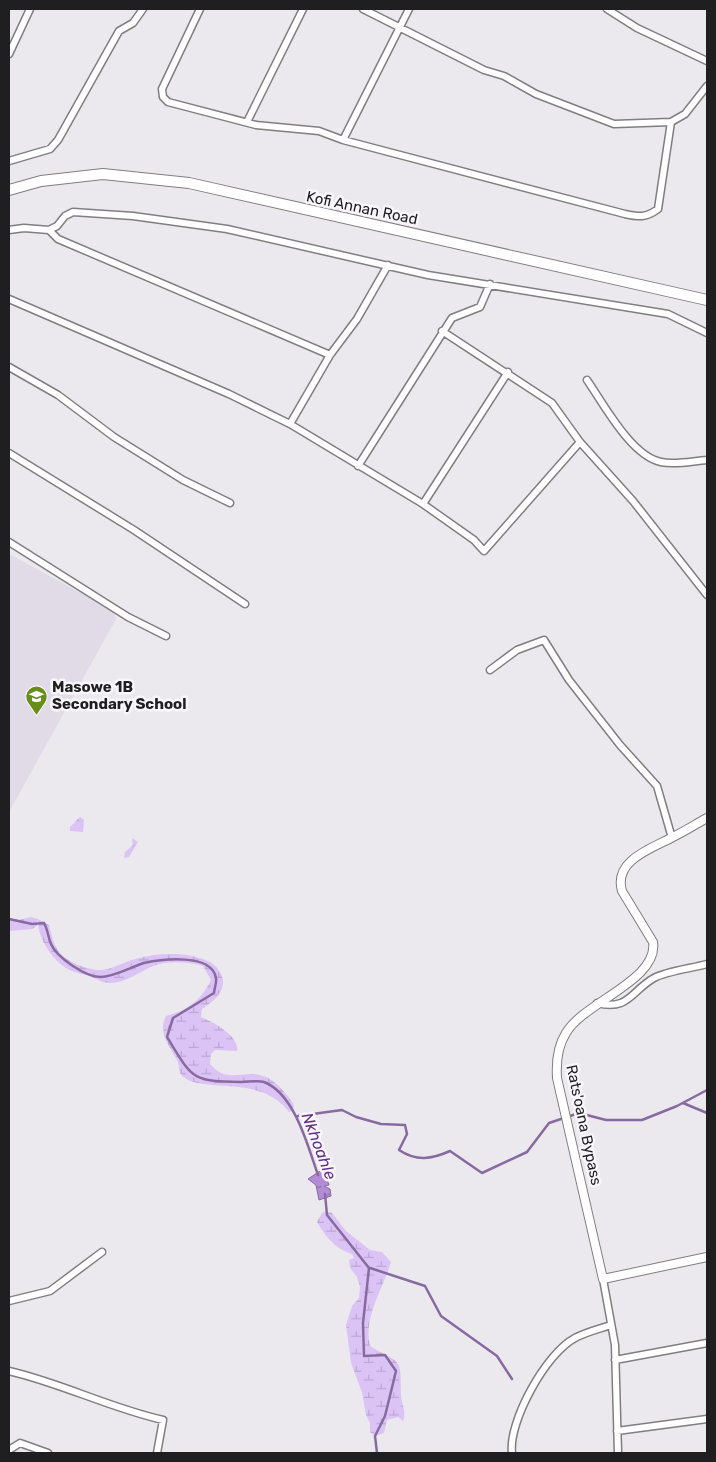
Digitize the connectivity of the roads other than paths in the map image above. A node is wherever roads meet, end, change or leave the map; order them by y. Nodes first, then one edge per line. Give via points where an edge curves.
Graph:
1 (30, 9) edge
2 (143, 9) edge
3 (200, 9) edge
4 (303, 9) edge
5 (363, 9) edge
6 (410, 9) edge
7 (607, 9) edge
8 (400, 27) junction
9 (9, 54) edge
10 (707, 61) edge
11 (707, 86) edge
12 (247, 122) junction
13 (671, 122) junction
14 (343, 140) junction
15 (9, 161) edge
16 (9, 190) edge
17 (9, 230) edge
18 (49, 230) junction
19 (388, 265) junction
20 (490, 284) junction
21 (9, 299) edge
22 (707, 300) edge
23 (442, 331) junction
24 (707, 333) edge
25 (330, 356) junction
26 (9, 367) edge
27 (508, 372) junction
28 (587, 380) dead end
29 (290, 424) junction
30 (580, 442) junction
31 (9, 453) edge
32 (707, 460) edge
33 (358, 466) junction
34 (230, 503) dead end
35 (422, 504) junction
36 (9, 542) edge
37 (707, 595) edge
38 (245, 604) dead end
39 (166, 636) dead end
40 (490, 670) dead end
41 (707, 818) edge
42 (672, 838) junction
43 (707, 964) edge
44 (597, 1002) junction
45 (102, 1252) dead end
46 (707, 1257) edge
47 (603, 1279) junction
48 (9, 1301) edge
49 (611, 1325) junction
50 (707, 1342) edge
51 (615, 1360) junction
52 (9, 1371) edge
53 (707, 1419) edge
54 (617, 1431) junction
55 (9, 1449) edge
56 (48, 1453) edge
57 (157, 1453) edge
58 (512, 1453) edge
59 (618, 1453) edge

1 - 9 street
2 - 15 street via 133,23 119,31 58,140 50,149
3 - 12 street via 162,89 163,96 168,102
4 - 12 street
5 - 8 street
6 - 8 street
7 - 10 street via 637,28
8 - 13 street via 536,94 614,124
8 - 14 street
11 - 13 street via 685,114
12 - 14 street via 319,132
13 - 14 street via 658,209 649,216 638,217
16 - 22 main road, Kofi Annan Road via 41,181 103,174 189,183
17 - 18 street
18 - 19 street via 73,212 132,216 227,230
18 - 25 street via 58,239
19 - 20 street via 428,275
19 - 25 street via 357,319
20 - 23 street via 480,307 452,318
20 - 24 street via 668,314
21 - 29 street
23 - 27 street
23 - 33 street
25 - 29 street
26 - 34 street via 58,395 183,480
27 - 30 street via 552,403
27 - 35 street
28 - 32 street via 624,433 642,452 659,462
29 - 33 street
30 - 35 street via 484,551 474,540
30 - 37 street via 633,501
31 - 38 street via 134,530
33 - 35 street
36 - 39 street via 128,617
40 - 42 street via 517,650 544,640 569,680 657,786
41 - 42 street, Rats'oana Bypass
42 - 44 street, Rats'oana Bypass via 632,860 620,884 627,902 653,942 652,960 638,975
43 - 44 street via 654,978 627,1000 611,1006
44 - 47 street, Rats'oana Bypass via 566,1033 556,1058 557,1078
45 - 48 street via 50,1291
46 - 47 street
47 - 49 street
49 - 51 street
49 - 58 street via 574,1338 555,1354 532,1388 519,1415
50 - 51 street
51 - 54 street
52 - 57 street via 163,1420
53 - 54 street
54 - 59 street
55 - 56 street via 20,1443

